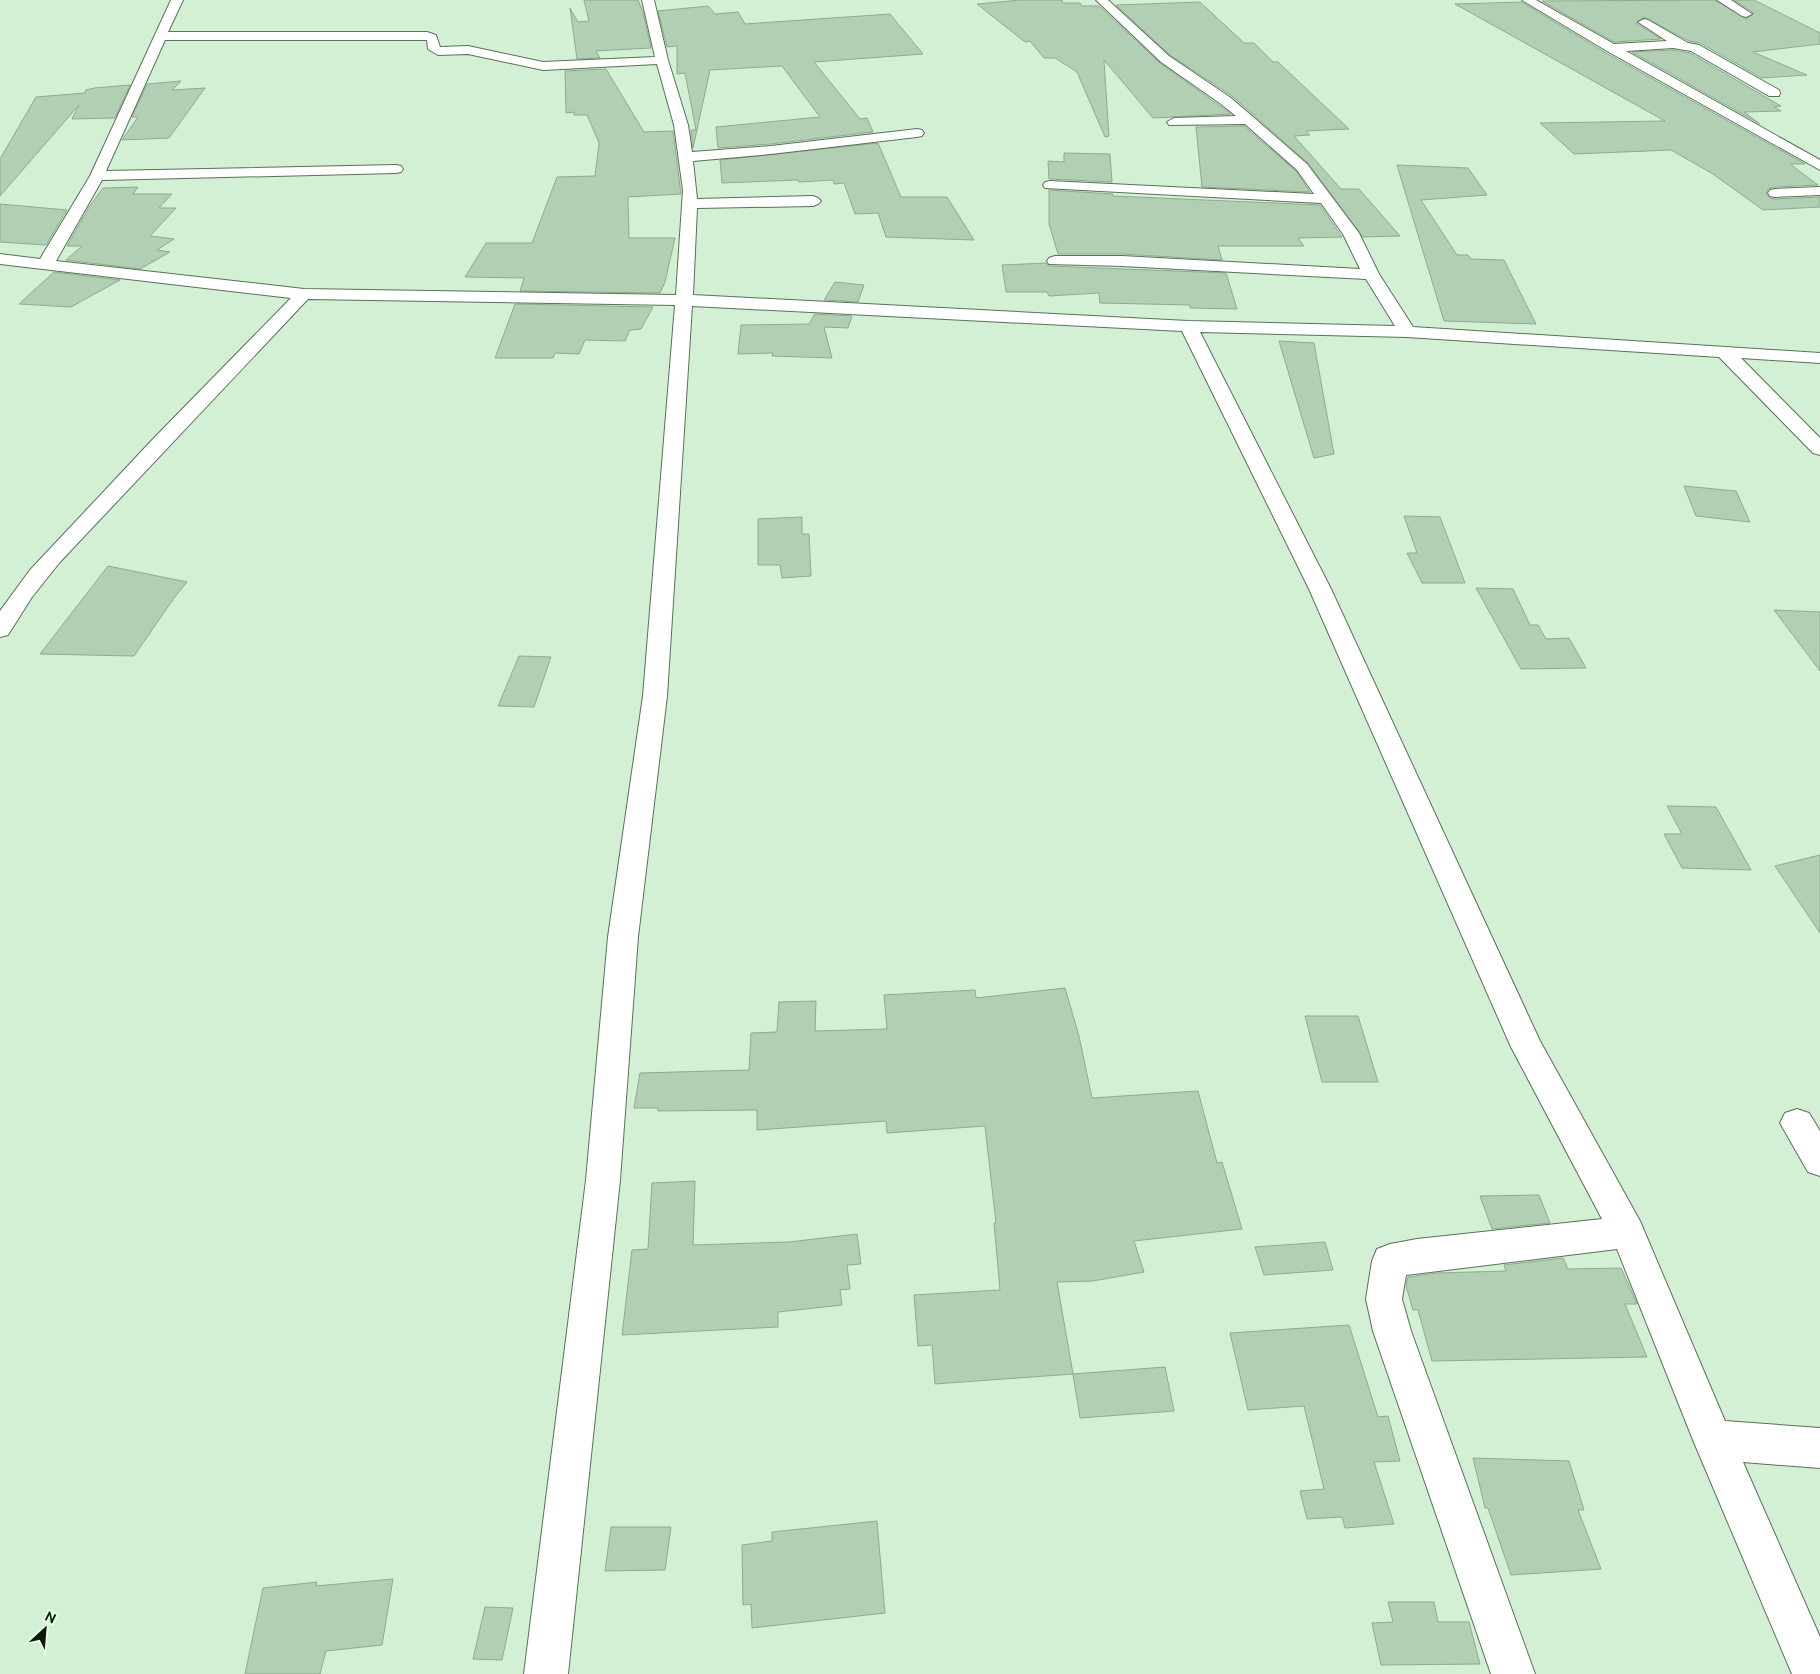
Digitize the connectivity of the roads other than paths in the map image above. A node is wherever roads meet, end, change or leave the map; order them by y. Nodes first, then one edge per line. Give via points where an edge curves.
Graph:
1 (177, 0) edge
2 (648, 0) edge
3 (1102, 0) edge
4 (1528, 0) edge
5 (1723, 0) edge
6 (1746, 14) dead end
7 (1644, 22) dead end
8 (162, 36) junction
9 (1683, 44) junction
10 (1611, 48) junction
11 (662, 60) junction
12 (1774, 93) dead end
13 (1247, 120) junction
14 (1174, 122) dead end
15 (916, 133) dead end
16 (686, 157) junction
17 (1820, 166) edge
18 (396, 168) dead end
19 (97, 176) junction
20 (1050, 185) dead end
21 (1820, 191) edge
22 (1775, 193) dead end
23 (1326, 199) junction
24 (813, 201) dead end
25 (688, 204) junction
26 (7, 260) edge
27 (1055, 261) dead end
28 (46, 263) junction
29 (0, 273) edge
30 (1371, 274) junction
31 (304, 294) junction
32 (684, 300) junction
33 (1188, 326) junction
34 (1407, 332) junction
35 (1725, 353) junction
36 (1820, 358) edge
37 (1820, 449) edge
38 (0, 630) edge
39 (1797, 1123) dead end
40 (1820, 1161) edge
41 (1628, 1232) junction
42 (1713, 1440) junction
43 (1820, 1448) edge
44 (546, 1674) edge
45 (1513, 1674) edge
46 (1814, 1674) edge

1 - 8 street
2 - 11 street
3 - 13 street via 1165,58
4 - 10 street
5 - 6 street
7 - 9 street
8 - 11 street via 427,36 432,37 434,49 438,51 468,50 543,66
8 - 19 street
9 - 10 street
9 - 12 street
10 - 17 street
11 - 16 street via 681,125
13 - 14 street
13 - 23 street via 1302,167
15 - 16 street
16 - 25 street via 690,190
18 - 19 street
19 - 28 street
20 - 23 street
21 - 22 street
23 - 30 street via 1351,234
24 - 25 street
25 - 32 street
26 - 28 street
26 - 29 street
27 - 30 street via 1122,261
28 - 31 street
30 - 34 street
31 - 32 street
31 - 38 street via 74,534 13,606
32 - 33 street
32 - 44 street via 655,696 623,937 603,1180
33 - 34 street
33 - 41 street via 1320,589 1526,1047
34 - 35 street
35 - 36 street
35 - 37 street
39 - 40 street
41 - 42 street
41 - 45 street via 1417,1256 1390,1262 1384,1299 1392,1331
42 - 43 street
42 - 46 street

